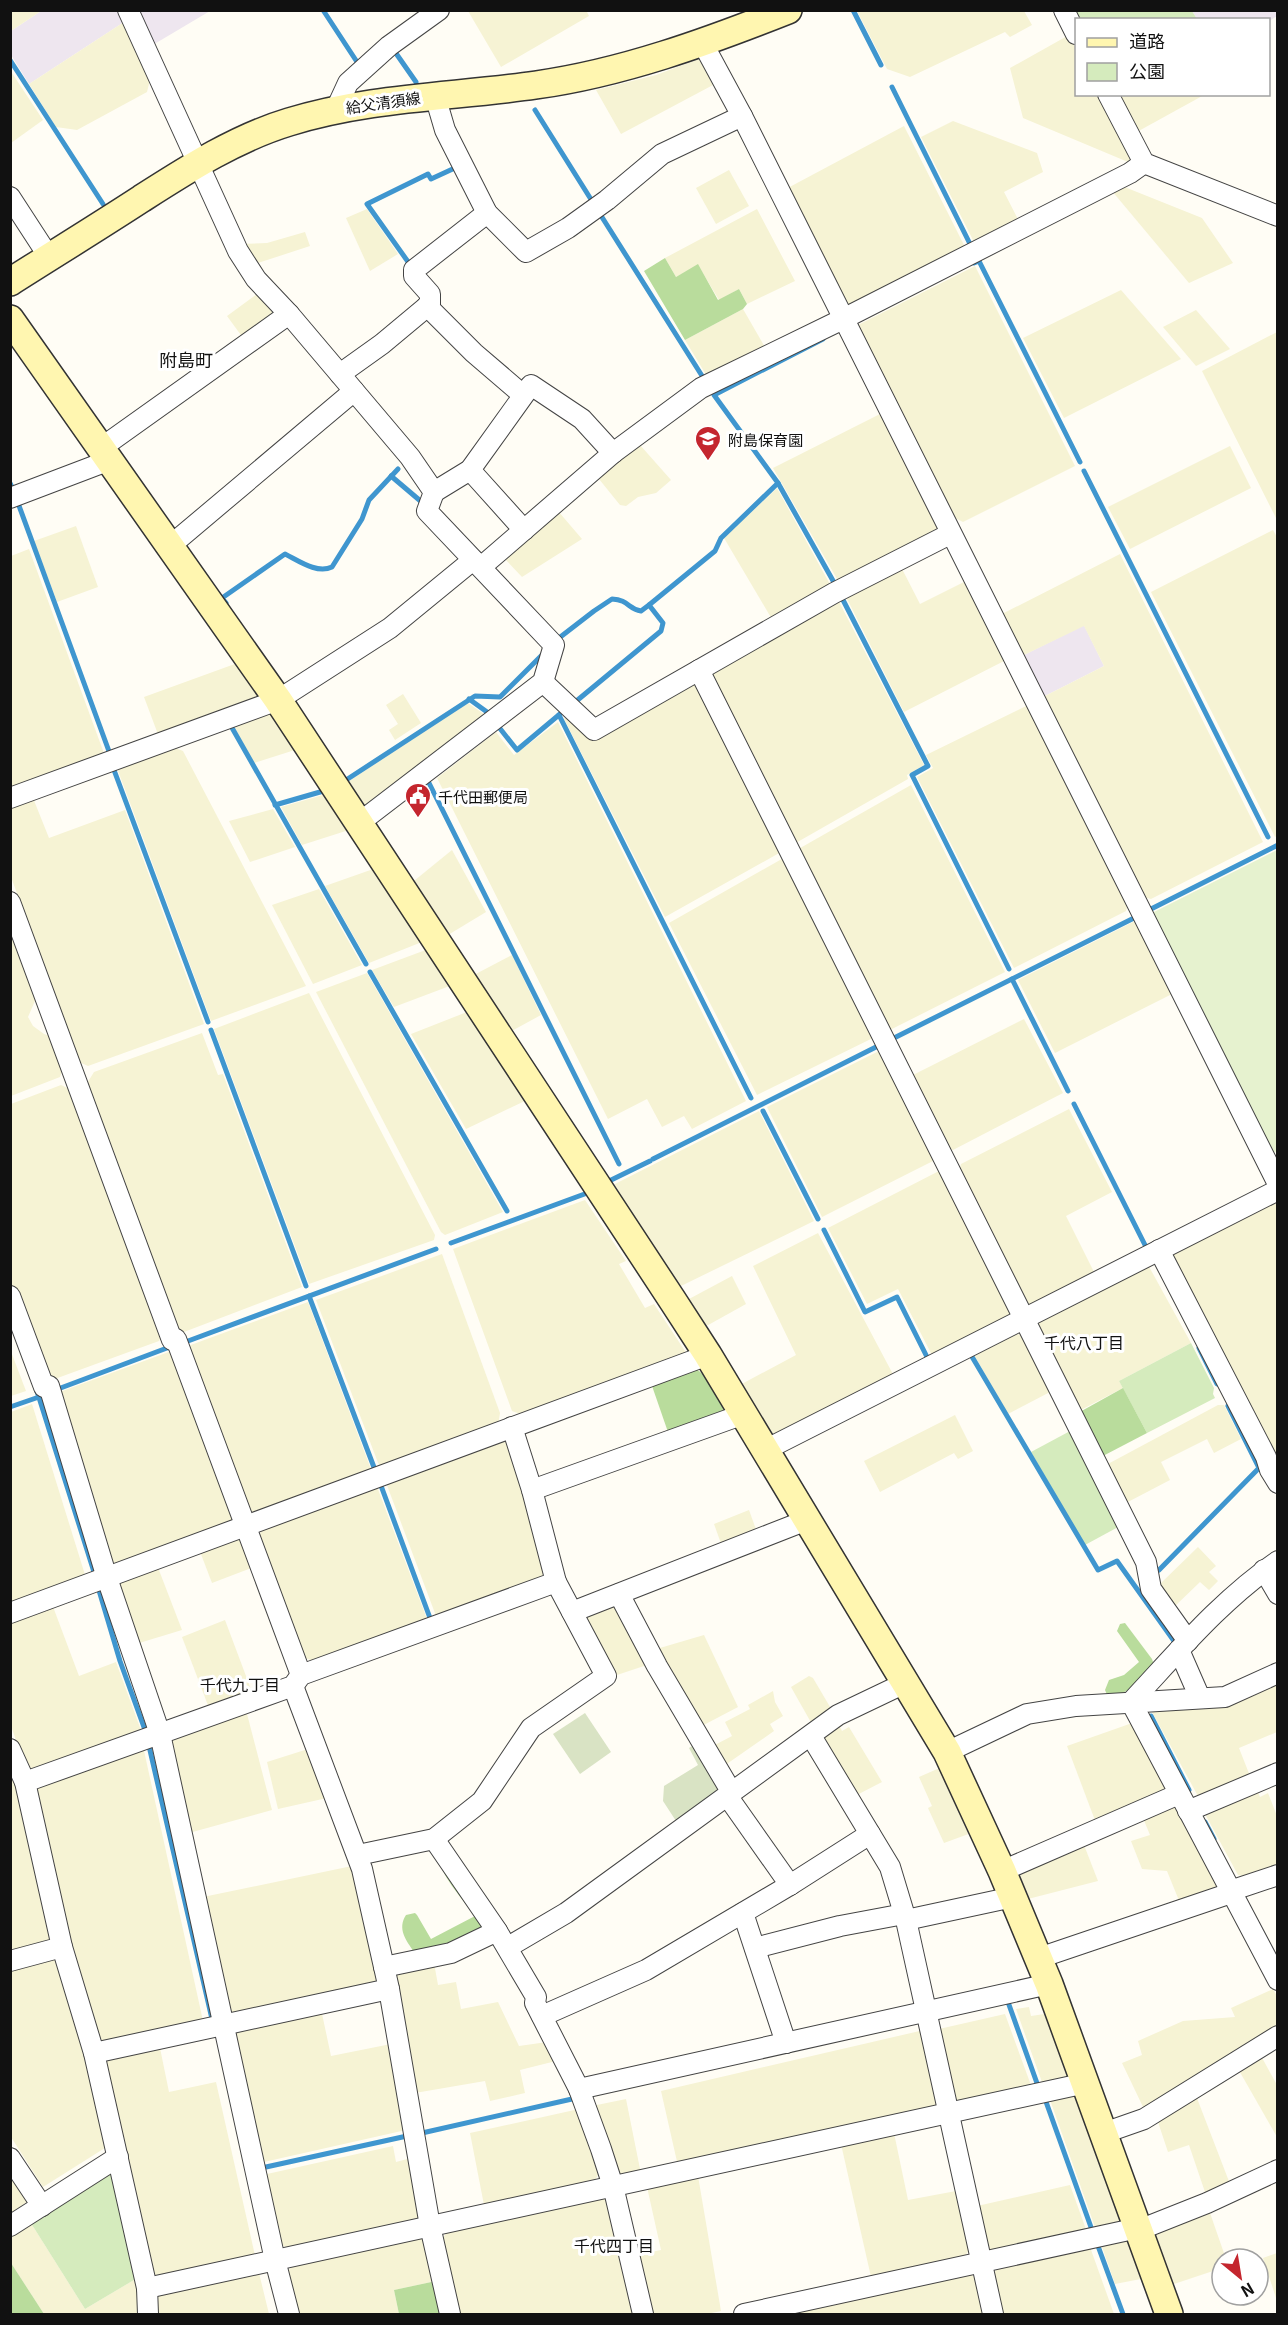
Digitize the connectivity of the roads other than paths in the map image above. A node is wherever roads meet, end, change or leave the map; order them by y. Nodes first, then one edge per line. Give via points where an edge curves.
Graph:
1 (128, 10) edge
2 (439, 10) edge
3 (1064, 10) edge
4 (770, 14) edge
5 (1075, 30) edge
6 (702, 42) junction
7 (435, 96) junction
8 (1109, 96) edge
9 (336, 109) junction
10 (742, 116) junction
11 (197, 164) junction
12 (1144, 164) junction
13 (10, 197) edge
14 (487, 213) junction
15 (1278, 216) edge
16 (49, 257) junction
17 (10, 282) edge
18 (427, 306) junction
19 (289, 314) junction
20 (10, 319) edge
21 (843, 319) junction
22 (340, 374) junction
23 (354, 391) junction
24 (524, 395) junction
25 (613, 453) junction
26 (106, 454) junction
27 (470, 470) junction
28 (434, 492) junction
29 (10, 498) edge
30 (524, 530) junction
31 (950, 534) junction
32 (170, 546) junction
33 (477, 564) junction
34 (699, 670) junction
35 (543, 682) junction
36 (278, 700) junction
37 (10, 798) edge
38 (359, 823) junction
39 (10, 902) edge
40 (1278, 1184) edge
41 (1278, 1190) edge
42 (1159, 1250) junction
43 (10, 1296) edge
44 (1025, 1318) junction
45 (708, 1355) junction
46 (744, 1414) junction
47 (512, 1427) junction
48 (765, 1450) junction
49 (1278, 1483) edge
50 (532, 1490) junction
51 (807, 1520) junction
52 (246, 1526) junction
53 (1271, 1566) edge
54 (107, 1578) junction
55 (556, 1582) junction
56 (619, 1594) junction
57 (1278, 1594) edge
58 (572, 1612) junction
59 (10, 1613) edge
60 (1184, 1646) junction
61 (1278, 1674) edge
62 (297, 1680) junction
63 (905, 1683) junction
64 (1200, 1698) junction
65 (1131, 1702) junction
66 (160, 1734) junction
67 (811, 1736) junction
68 (10, 1749) edge
69 (947, 1752) junction
70 (1278, 1773) edge
71 (25, 1782) junction
72 (730, 1795) junction
73 (1184, 1803) junction
74 (870, 1833) junction
75 (434, 1839) junction
76 (358, 1855) junction
77 (1002, 1871) junction
78 (1278, 1875) edge
79 (790, 1885) junction
80 (1231, 1892) junction
81 (1013, 1897) junction
82 (743, 1913) junction
83 (905, 1917) junction
84 (502, 1939) junction
85 (62, 1947) junction
86 (755, 1948) junction
87 (1039, 1958) junction
88 (10, 1961) edge
89 (384, 1967) junction
90 (1278, 1980) edge
91 (1049, 1984) junction
92 (389, 1989) junction
93 (927, 2011) junction
94 (542, 2016) junction
95 (224, 2025) junction
96 (1278, 2036) edge
97 (786, 2043) junction
98 (94, 2053) junction
99 (1086, 2083) junction
100 (579, 2089) junction
101 (949, 2113) junction
102 (1104, 2133) junction
103 (118, 2157) junction
104 (10, 2158) edge
105 (1278, 2170) edge
106 (613, 2186) junction
107 (42, 2206) junction
108 (10, 2226) edge
109 (430, 2226) junction
110 (1138, 2229) junction
111 (275, 2260) junction
112 (981, 2263) junction
113 (147, 2288) junction
114 (148, 2314) edge
115 (289, 2314) edge
116 (450, 2314) edge
117 (643, 2314) edge
118 (744, 2314) edge
119 (993, 2314) edge
120 (1169, 2314) edge

1 - 11 street
2 - 9 street via 389,46 348,83
3 - 5 street
4 - 6 street, 給父清須線
6 - 7 street, 給父清須線 via 583,76
6 - 10 street
7 - 9 street, 給父清須線
7 - 14 street via 445,130
8 - 12 street
9 - 11 street, 給父清須線 via 247,138
10 - 14 street via 662,154 607,200 526,252
10 - 21 street
11 - 16 street, 給父清須線
11 - 19 street via 238,251 256,279
12 - 15 street
12 - 21 street
13 - 16 street
14 - 18 street via 414,270 414,276 430,294
16 - 17 street, 給父清須線
18 - 22 street
18 - 24 street
19 - 22 street
19 - 26 street
20 - 26 street
21 - 25 street via 701,388
21 - 31 street
22 - 23 street
23 - 28 street
23 - 32 street
24 - 25 street via 531,385 582,419
24 - 27 street
25 - 30 street
26 - 29 street
26 - 32 street
27 - 28 street
27 - 30 street
28 - 33 street via 427,510
30 - 33 street
31 - 34 street via 834,593
31 - 40 street
32 - 36 street
33 - 35 street via 554,645
33 - 36 street via 390,628
34 - 35 street via 594,730
34 - 44 street
35 - 38 street
36 - 37 street
36 - 38 street
38 - 45 street
39 - 52 street
41 - 42 street
42 - 44 street
42 - 49 street
43 - 54 street via 47,1386
44 - 48 street
44 - 60 street via 1146,1562 1151,1589
45 - 46 street
45 - 47 street
46 - 48 street
46 - 50 street
47 - 50 street
47 - 52 street
48 - 51 street
50 - 55 street
51 - 56 street
51 - 63 street
52 - 54 street
52 - 62 street
53 - 57 street
53 - 60 street
54 - 59 street
54 - 66 street
55 - 58 street
55 - 62 street
56 - 58 street
56 - 72 street
58 - 75 street via 606,1676 531,1728 482,1801
60 - 64 street
60 - 65 street
61 - 64 street via 1225,1697
62 - 66 street
62 - 76 street
63 - 67 street via 838,1715
63 - 69 street
64 - 65 street
65 - 69 street via 1027,1714
65 - 73 street
66 - 71 street
66 - 95 street
67 - 72 street
67 - 74 street
68 - 71 street
69 - 77 street
70 - 73 street
71 - 85 street
72 - 79 street
72 - 84 street via 566,1913
73 - 77 street
73 - 80 street
74 - 79 street
74 - 83 street via 890,1867
75 - 76 street
75 - 84 street
76 - 89 street
77 - 81 street
78 - 80 street
79 - 82 street
80 - 87 street
80 - 90 street
81 - 83 street
81 - 87 street
82 - 86 street
82 - 94 street via 646,1970
83 - 86 street via 840,1926
83 - 93 street
84 - 89 street
84 - 94 street via 536,1997
85 - 88 street
85 - 98 street
86 - 97 street
87 - 91 street
89 - 92 street
91 - 93 street
91 - 99 street
92 - 95 street
92 - 109 street
93 - 97 street
93 - 101 street
94 - 100 street
95 - 98 street
95 - 111 street
96 - 102 street via 1144,2119
97 - 100 street
98 - 103 street
99 - 101 street
99 - 102 street
100 - 106 street
101 - 106 street
101 - 112 street
102 - 110 street
103 - 107 street
103 - 113 street
104 - 107 street
105 - 110 street via 1208,2203
106 - 109 street
106 - 117 street
107 - 108 street
109 - 111 street
109 - 116 street
110 - 112 street
110 - 120 street
111 - 113 street
111 - 115 street
112 - 118 street
112 - 119 street
113 - 114 street

